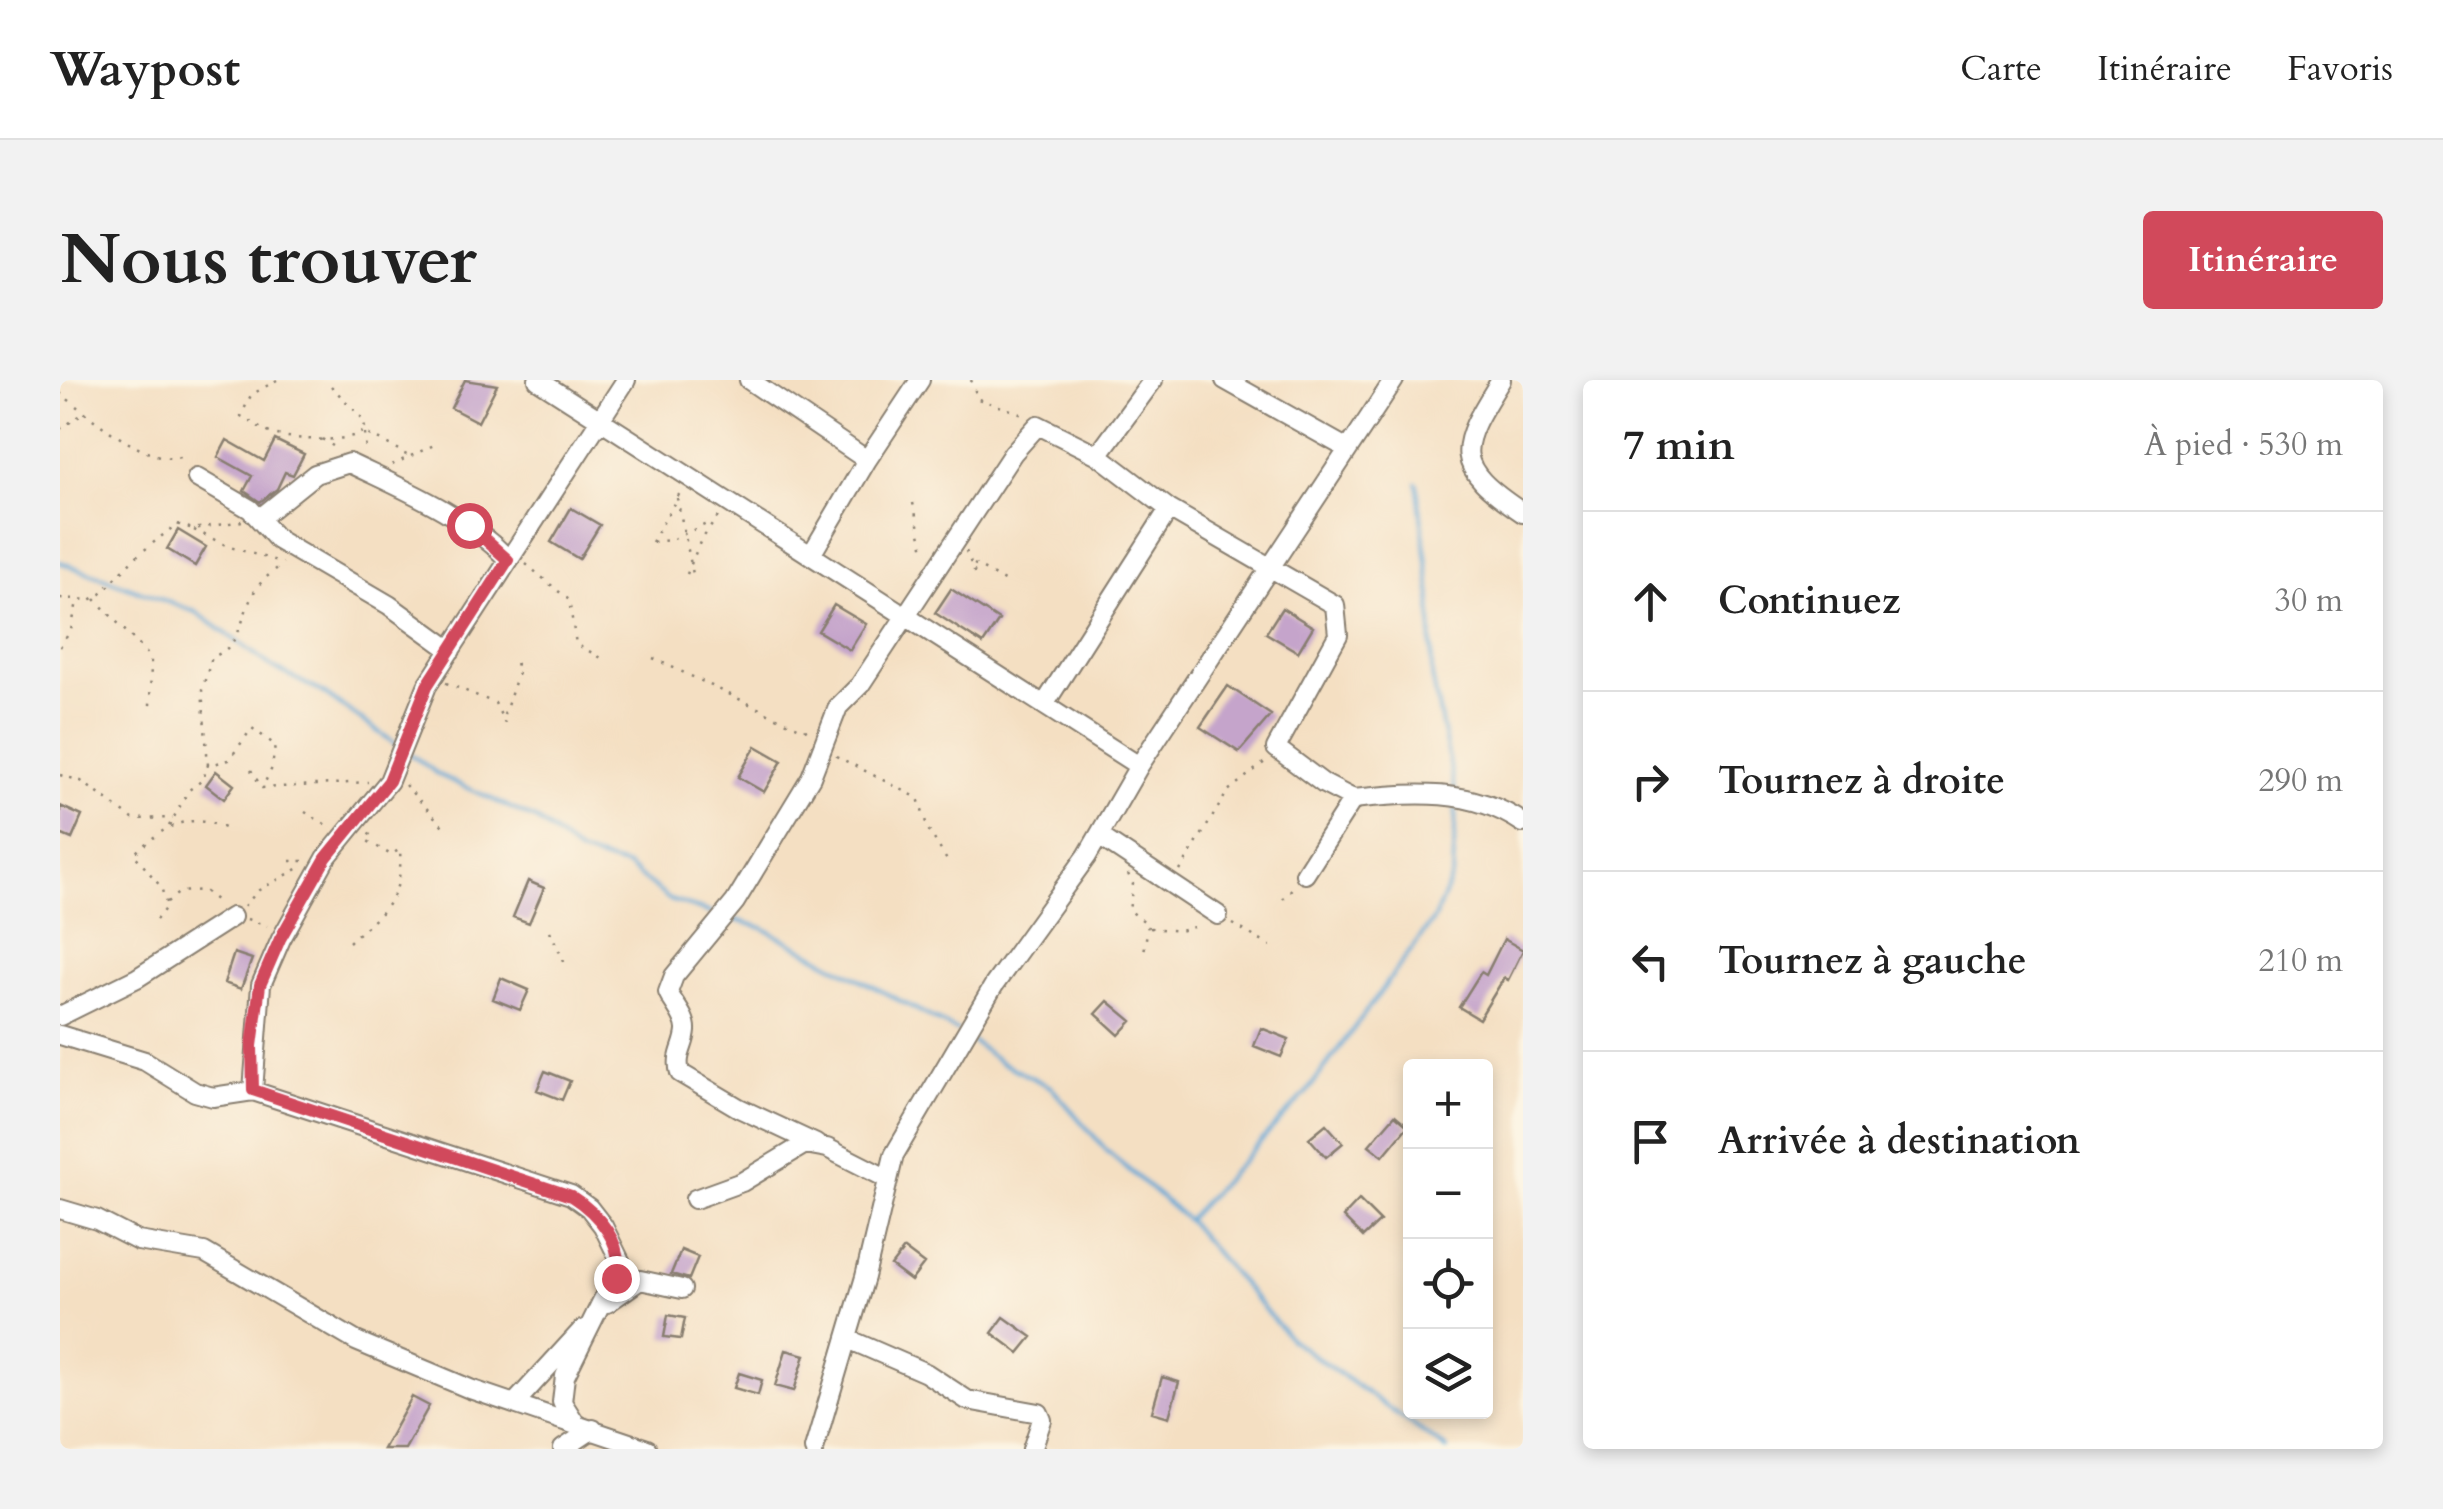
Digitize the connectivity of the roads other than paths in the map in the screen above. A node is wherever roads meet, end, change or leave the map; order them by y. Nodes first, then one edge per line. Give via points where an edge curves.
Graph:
1 (538, 380) edge
2 (626, 380) edge
3 (749, 380) edge
4 (920, 380) edge
5 (1153, 380) edge
6 (1224, 380) edge
7 (1394, 380) edge
8 (1502, 380) edge
9 (601, 420) junction
10 (1348, 449) junction
11 (1098, 455) junction
12 (866, 460) junction
13 (197, 478) dead end
14 (1170, 509) junction
15 (1523, 513) edge
16 (260, 518) junction
17 (811, 556) junction
18 (508, 560) junction
19 (1268, 570) junction
20 (906, 616) junction
21 (451, 650) junction
22 (1044, 705) junction
23 (1139, 766) junction
24 (1352, 799) junction
25 (1523, 822) edge
26 (1099, 836) junction
27 (1305, 874) dead end
28 (1218, 915) dead end
29 (232, 917) road end
30 (60, 1016) edge
31 (60, 1035) edge
32 (253, 1090) junction
33 (816, 1144) junction
34 (886, 1178) junction
35 (694, 1198) dead end
36 (60, 1210) edge
37 (617, 1274) junction
38 (636, 1282) junction
39 (682, 1289) dead end
40 (599, 1311) junction
41 (848, 1339) junction
42 (514, 1404) junction
43 (574, 1421) junction
44 (593, 1429) junction
45 (563, 1449) edge
46 (647, 1449) edge
47 (814, 1449) edge
48 (1032, 1449) edge

1 - 9 street
2 - 9 street
3 - 12 street
4 - 12 street
5 - 11 street
6 - 10 street
7 - 10 street
8 - 15 street via 1478,418 1468,460 1473,476
9 - 17 street
9 - 18 street
10 - 19 street
11 - 14 street
11 - 20 street via 1038,425
12 - 17 street
13 - 16 street
14 - 19 street
14 - 22 street
16 - 18 street via 314,474 349,462 370,466 469,525
16 - 21 street via 278,540
17 - 20 street
18 - 21 street
19 - 23 street
19 - 24 street via 1328,598 1340,623 1276,748
20 - 22 street
20 - 33 street via 832,722 811,777 734,902 668,992 684,1017 680,1073
21 - 32 street via 422,698 394,772 280,939 260,985
22 - 23 street
23 - 26 street
24 - 25 street via 1469,798
24 - 27 street
26 - 28 street
26 - 34 street via 986,996
29 - 30 street via 137,978
31 - 32 street via 145,1061 213,1096
32 - 37 street via 571,1196 603,1226 620,1263
33 - 34 street
33 - 35 street via 795,1146 742,1182
34 - 41 street
36 - 42 street via 138,1240 204,1252 356,1341
37 - 38 street
37 - 40 street
38 - 39 street
38 - 40 street
40 - 42 street
40 - 43 street via 565,1376 562,1402
41 - 47 street
41 - 48 street via 926,1373 967,1400 1039,1413
42 - 43 street
43 - 44 street
44 - 45 street
44 - 46 street

